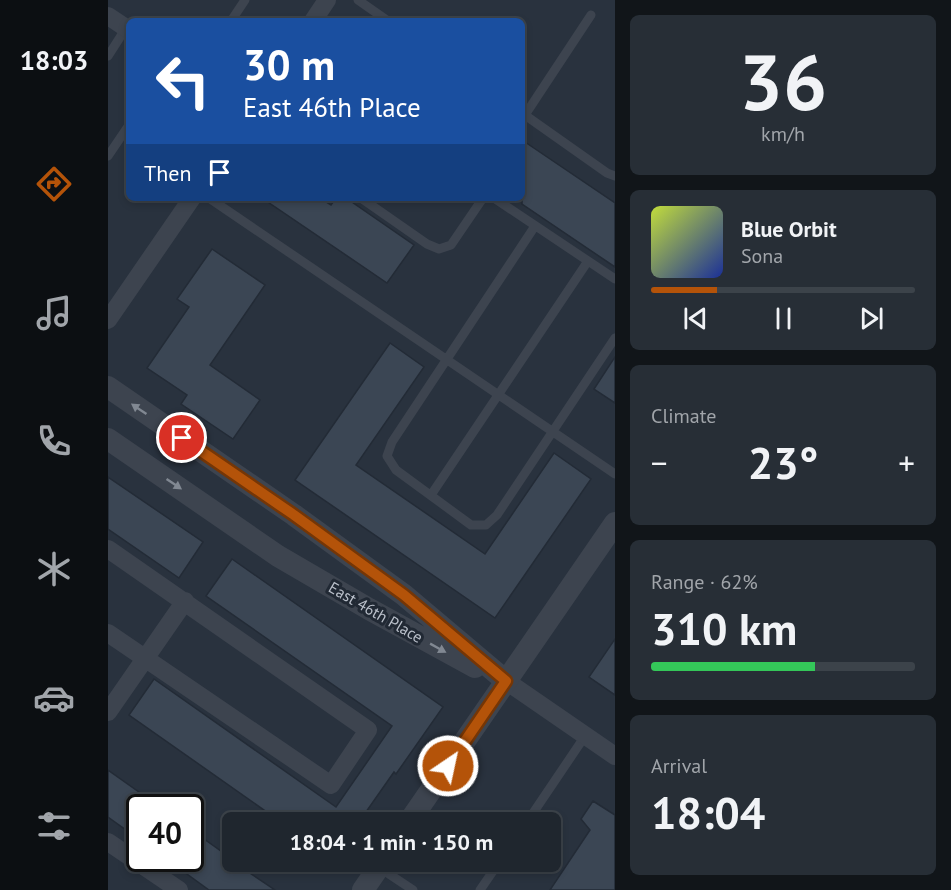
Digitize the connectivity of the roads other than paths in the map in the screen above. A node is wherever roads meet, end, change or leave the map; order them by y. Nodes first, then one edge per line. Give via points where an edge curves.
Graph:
1 (245, 0) edge
2 (327, 0) edge
3 (358, 0) edge
4 (591, 15) dead end
5 (108, 16) edge
6 (233, 18) edge
7 (315, 18) edge
8 (384, 18) edge
9 (126, 28) edge
10 (126, 30) edge
11 (108, 56) edge
12 (525, 111) edge
13 (525, 115) edge
14 (126, 129) edge
15 (108, 156) edge
16 (615, 176) edge
17 (190, 201) edge
18 (213, 201) edge
19 (366, 201) edge
20 (481, 201) edge
21 (498, 201) edge
22 (535, 226) junction
23 (588, 261) junction
24 (615, 279) edge
25 (108, 320) edge
26 (615, 338) edge
27 (447, 359) junction
28 (108, 387) edge
29 (500, 396) junction
30 (552, 431) junction
31 (108, 439) edge
32 (615, 474) edge
33 (431, 495) junction
34 (615, 523) edge
35 (108, 549) edge
36 (184, 601) junction
37 (108, 633) edge
38 (145, 659) junction
39 (506, 681) junction
40 (108, 712) edge
41 (585, 736) junction
42 (615, 756) edge
43 (417, 812) edge
44 (534, 812) edge
45 (108, 842) edge
46 (375, 872) edge
47 (391, 872) edge
48 (492, 872) edge
49 (179, 890) edge
50 (363, 890) edge
51 (413, 890) edge
52 (480, 890) edge

1 - 6 lane
2 - 7 street
3 - 8 lane
4 - 12 lane
5 - 9 street
10 - 11 lane
13 - 16 lane
14 - 15 lane
17 - 25 street
18 - 27 lane
19 - 20 lane via 439,249 451,245
21 - 22 lane
22 - 23 lane
22 - 27 lane
23 - 24 lane
23 - 29 lane
26 - 30 lane
27 - 29 lane
27 - 33 lane via 392,442 387,456 396,470
39 -> 28 street, East 46th Place via 404,595
29 - 30 lane
29 - 33 lane
30 - 32 lane
30 - 33 lane via 497,515 486,525 471,525
31 -> 39 street, East 46th Place via 278,556 459,659
34 - 39 street
35 - 36 street
36 - 38 street
36 - 38 street via 368,730 331,785
37 - 38 street
38 - 40 street
39 - 41 street
39 - 43 street
41 - 42 street
41 - 44 lane
45 - 49 street
46 - 50 street
47 - 51 lane
48 - 52 lane

